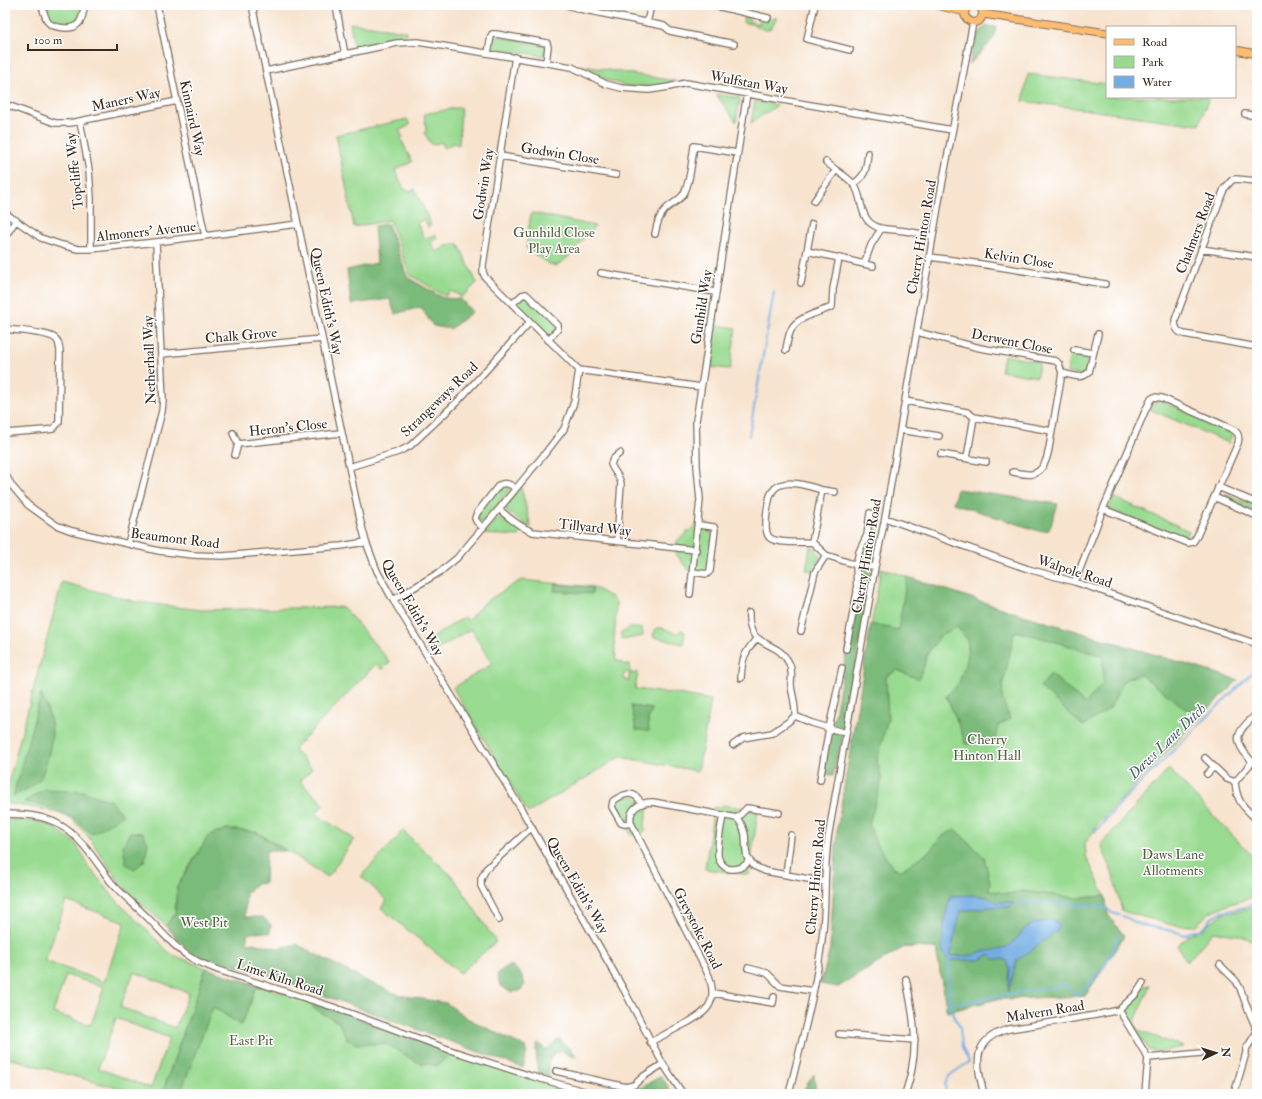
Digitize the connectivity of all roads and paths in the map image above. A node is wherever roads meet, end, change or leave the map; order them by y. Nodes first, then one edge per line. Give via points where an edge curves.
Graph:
1 (42, 5) edge
2 (85, 5) edge
3 (157, 5) edge
4 (252, 5) edge
5 (336, 5) edge
6 (568, 5) edge
7 (651, 5) edge
8 (712, 5) edge
9 (815, 5) edge
10 (936, 5) edge
11 (970, 5) edge
12 (977, 5) edge
13 (965, 12) junction
14 (983, 14) junction
15 (768, 18) dead end
16 (973, 22) junction
17 (647, 23) junction
18 (1106, 33) edge
19 (734, 44) dead end
20 (850, 50) dead end
21 (1236, 50) edge
22 (488, 53) junction
23 (1257, 54) edge
24 (346, 55) junction
25 (515, 57) junction
26 (546, 62) junction
27 (266, 71) junction
28 (747, 93) junction
29 (177, 101) junction
30 (5, 104) edge
31 (1245, 114) dead end
32 (1257, 116) edge
33 (80, 121) junction
34 (952, 130) junction
35 (737, 153) junction
36 (868, 153) dead end
37 (500, 156) junction
38 (826, 162) dead end
39 (836, 170) junction
40 (616, 175) dead end
41 (1257, 181) edge
42 (853, 184) junction
43 (814, 202) dead end
44 (5, 213) edge
45 (16, 220) junction
46 (298, 224) junction
47 (812, 224) dead end
48 (881, 229) junction
49 (654, 234) dead end
50 (205, 236) junction
51 (933, 236) junction
52 (5, 237) edge
53 (156, 242) junction
54 (91, 249) junction
55 (1201, 249) junction
56 (807, 251) junction
57 (930, 257) junction
58 (1257, 257) edge
59 (839, 258) junction
60 (864, 264) junction
61 (873, 266) dead end
62 (600, 273) dead end
63 (801, 283) dead end
64 (1105, 284) dead end
65 (715, 292) junction
66 (512, 304) junction
67 (530, 322) junction
68 (5, 328) edge
69 (917, 332) junction
70 (1098, 334) dead end
71 (322, 339) junction
72 (548, 340) junction
73 (1257, 346) edge
74 (786, 350) dead end
75 (1074, 350) dead end
76 (1093, 353) junction
77 (161, 354) junction
78 (579, 370) junction
79 (1062, 373) junction
80 (701, 387) junction
81 (905, 401) junction
82 (974, 417) junction
83 (900, 430) junction
84 (1052, 431) junction
85 (5, 433) edge
86 (233, 433) dead end
87 (341, 433) junction
88 (939, 436) dead end
89 (238, 444) junction
90 (620, 452) dead end
91 (941, 454) dead end
92 (235, 455) dead end
93 (967, 458) junction
94 (986, 462) dead end
95 (349, 466) junction
96 (1013, 472) dead end
97 (5, 474) edge
98 (1218, 487) junction
99 (515, 488) junction
100 (822, 490) junction
101 (835, 492) dead end
102 (1214, 497) junction
103 (1257, 503) edge
104 (500, 509) junction
105 (1103, 509) junction
106 (870, 513) dead end
107 (1257, 516) edge
108 (885, 518) junction
109 (699, 525) junction
110 (482, 527) junction
111 (617, 541) junction
112 (366, 542) junction
113 (812, 542) junction
114 (128, 544) junction
115 (696, 550) junction
116 (826, 555) junction
117 (856, 565) junction
118 (875, 568) junction
119 (693, 572) junction
120 (1075, 582) junction
121 (690, 594) dead end
122 (393, 600) junction
123 (749, 613) dead end
124 (800, 631) dead end
125 (756, 638) junction
126 (1256, 642) edge
127 (846, 649) dead end
128 (842, 668) dead end
129 (741, 678) dead end
130 (1257, 714) edge
131 (796, 716) junction
132 (829, 728) junction
133 (846, 733) junction
134 (733, 745) dead end
135 (1205, 758) dead end
136 (1252, 762) junction
137 (1257, 766) edge
138 (1214, 767) junction
139 (1207, 774) dead end
140 (820, 780) dead end
141 (1235, 782) junction
142 (642, 803) junction
143 (779, 813) dead end
144 (5, 814) edge
145 (723, 815) junction
146 (737, 818) junction
147 (1257, 820) edge
148 (631, 823) junction
149 (532, 827) junction
150 (791, 835) dead end
151 (749, 860) junction
152 (786, 875) junction
153 (825, 882) junction
154 (499, 920) dead end
155 (1220, 965) dead end
156 (752, 967) dead end
157 (906, 979) dead end
158 (1143, 983) dead end
159 (813, 991) junction
160 (713, 993) junction
161 (774, 997) dead end
162 (1119, 1010) junction
163 (1257, 1031) edge
164 (839, 1034) dead end
165 (915, 1040) junction
166 (650, 1042) junction
167 (1201, 1053) dead end
168 (1148, 1058) junction
169 (663, 1064) junction
170 (556, 1071) dead end
171 (594, 1094) edge
172 (683, 1094) edge
173 (789, 1094) edge
174 (905, 1094) edge
175 (984, 1094) edge
176 (1145, 1094) edge
177 (1234, 1094) edge

1 - 2 street via 50,25 67,28 78,25
3 - 29 street, Kinnaird Way
4 - 27 street, Queen Edith's Way
5 - 24 street
6 - 17 street
7 - 17 street
8 - 15 street
9 - 20 street via 807,39
10 - 13 main road
11 - 13 main road
12 - 14 main road
13 - 16 main road via 970,22
14 - 16 main road via 978,22
14 - 18 main road
16 - 34 street, Cherry Hinton Road
17 - 19 street via 664,26 670,31
21 - 23 main road
22 - 24 street, Wulfstan Way via 418,42 397,43
22 - 25 street, Wulfstan Way
22 - 26 street via 491,36 496,34 547,42
24 - 27 street, Wulfstan Way
25 - 26 street, Wulfstan Way
25 - 37 street, Godwin Way
26 - 28 street, Wulfstan Way via 572,67 606,84 621,88 649,90 686,83
27 - 46 street, Queen Edith's Way
28 - 34 street, Wulfstan Way
28 - 35 street, Gunhild Way
29 - 33 street, Maners Way
29 - 50 street, Kinnaird Way
30 - 33 street, Topcliffe Way via 55,123
31 - 32 street
33 - 54 street, Topcliffe Way via 89,170
34 - 51 street, Cherry Hinton Road
35 - 49 street via 694,146 687,189 682,197 667,207 661,215
35 - 65 street, Gunhild Way
36 - 42 street via 865,173
37 - 40 street, Godwin Close
37 - 66 street, Godwin Way via 483,272
38 - 39 street
39 - 42 street
39 - 43 street
41 - 55 street, Chalmers Road via 1236,179 1228,184
42 - 48 street via 867,221
44 - 45 street, Almoners' Avenue
45 - 52 street
45 - 54 street, Almoners' Avenue via 41,238 78,249
46 - 50 street, Almoners' Avenue
46 - 71 street, Queen Edith's Way
47 - 56 street
48 - 51 street
48 - 60 street via 870,245
50 - 53 street, Almoners' Avenue
51 - 57 street, Cherry Hinton Road
53 - 54 street, Almoners' Avenue
53 - 77 street, Netherhall Way
55 - 58 street
55 - 73 street, Chalmers Road via 1175,320 1177,331
56 - 59 street
56 - 63 street
57 - 64 street, Kelvin Close
57 - 69 street, Cherry Hinton Road
59 - 60 street
59 - 74 street via 832,307 794,324
60 - 61 street
62 - 65 street
65 - 80 street, Gunhild Way
66 - 67 street, Godwin Way
66 - 72 street via 526,294 558,325 558,329
67 - 72 street, Godwin Way
67 - 95 street, Strangeways Road via 458,401 410,446
68 - 85 street via 53,337 59,343 60,351 59,422 53,429
69 - 79 street, Derwent Close via 980,348 1056,361
69 - 81 street, Cherry Hinton Road
70 - 76 street
71 - 77 street, Chalk Grove
71 - 87 street, Queen Edith's Way
72 - 78 street, Godwin Way
75 - 76 street
76 - 79 street via 1087,374 1081,377
77 - 114 street, Netherhall Way via 162,411
78 - 80 street
78 - 99 street via 574,402 564,429
79 - 84 street, Derwent Close
80 - 109 street, Gunhild Way via 696,421
81 - 82 street via 967,412
81 - 83 street, Cherry Hinton Road
82 - 84 street
82 - 93 street
83 - 88 street
83 - 108 street, Cherry Hinton Road
84 - 96 street, Derwent Close via 1042,470 1032,474
86 - 89 street, Heron's Close
87 - 89 street, Heron's Close
87 - 95 street, Queen Edith's Way
89 - 92 street, Heron's Close
90 - 111 street via 611,464 621,484
91 - 93 street
93 - 94 street
95 - 112 street, Queen Edith's Way
97 - 114 street, Beaumont Road via 28,505 56,525
98 - 102 street
98 - 103 street
98 - 105 street via 1238,443 1236,431 1162,398 1154,397 1146,409
99 - 104 street
99 - 110 street via 504,483 500,485 476,513 476,521
100 - 101 street
100 - 113 street
100 - 113 street via 785,483 774,489 770,496 765,527 770,538
102 - 105 street via 1197,536 1190,543
102 - 107 street
104 - 110 street
104 - 111 street, Tillyard Way via 510,519 533,532
105 - 120 street
106 - 117 street, Cherry Hinton Road via 867,535
108 - 118 street, Cherry Hinton Road
108 - 120 street, Walpole Road via 1031,570
109 - 115 street, Gunhild Way
109 - 119 street via 714,527 716,530 710,571 707,574
110 - 122 street via 457,558 440,572
111 - 115 street, Tillyard Way
112 - 114 street, Beaumont Road via 223,556 159,551
112 - 122 street, Queen Edith's Way via 377,571
113 - 116 street
115 - 119 street, Gunhild Way
116 - 117 street
116 - 124 street via 815,572
117 - 118 street
117 - 127 street, Cherry Hinton Road via 857,592
118 - 133 street, Cherry Hinton Road
119 - 121 street, Gunhild Way
120 - 126 street, Walpole Road
122 - 149 street, Queen Edith's Way
123 - 125 street via 752,633
125 - 129 street via 745,653
125 - 131 street via 770,645 789,663
128 - 132 street
130 - 136 street via 1238,735 1240,745
131 - 132 street via 812,724
131 - 134 street via 772,733 743,738
132 - 133 street
132 - 140 street
133 - 153 street, Cherry Hinton Road via 827,846
135 - 138 street
136 - 137 street
136 - 141 street
138 - 139 street
138 - 141 street via 1227,779
141 - 147 street via 1237,797
142 - 145 street via 653,802
142 - 148 street via 634,809
142 - 148 street via 636,796 629,794 613,801 612,807 621,823
143 - 146 street via 747,808
144 - 171 street, Lime Kiln Road via 47,819 66,828 118,890 188,957 218,970 333,1007 453,1051
145 - 146 street
145 - 151 street via 718,858 732,870 747,864
146 - 151 street via 745,834
148 - 160 street, Greystoke Road via 709,976
149 - 154 street via 486,869 481,880 480,886
149 - 166 street, Queen Edith's Way via 624,990
150 - 152 street
151 - 152 street via 760,869
152 - 153 street
153 - 159 street, Cherry Hinton Road via 823,938
155 - 163 street via 1236,981
156 - 159 street via 767,973 780,986
157 - 165 street via 913,1012
158 - 162 street via 1136,994
159 - 173 street, Cherry Hinton Road
160 - 161 street via 773,1003
160 - 166 street via 710,1003 698,1018
162 - 168 street
162 - 175 street, Malvern Road via 1002,1030 990,1037 984,1042 978,1055
163 - 177 street via 1246,1049
164 - 165 street
165 - 174 street
166 - 169 street, Queen Edith's Way
167 - 168 street
168 - 176 street
169 - 170 street via 634,1085 626,1087
169 - 172 street, Queen Edith's Way

